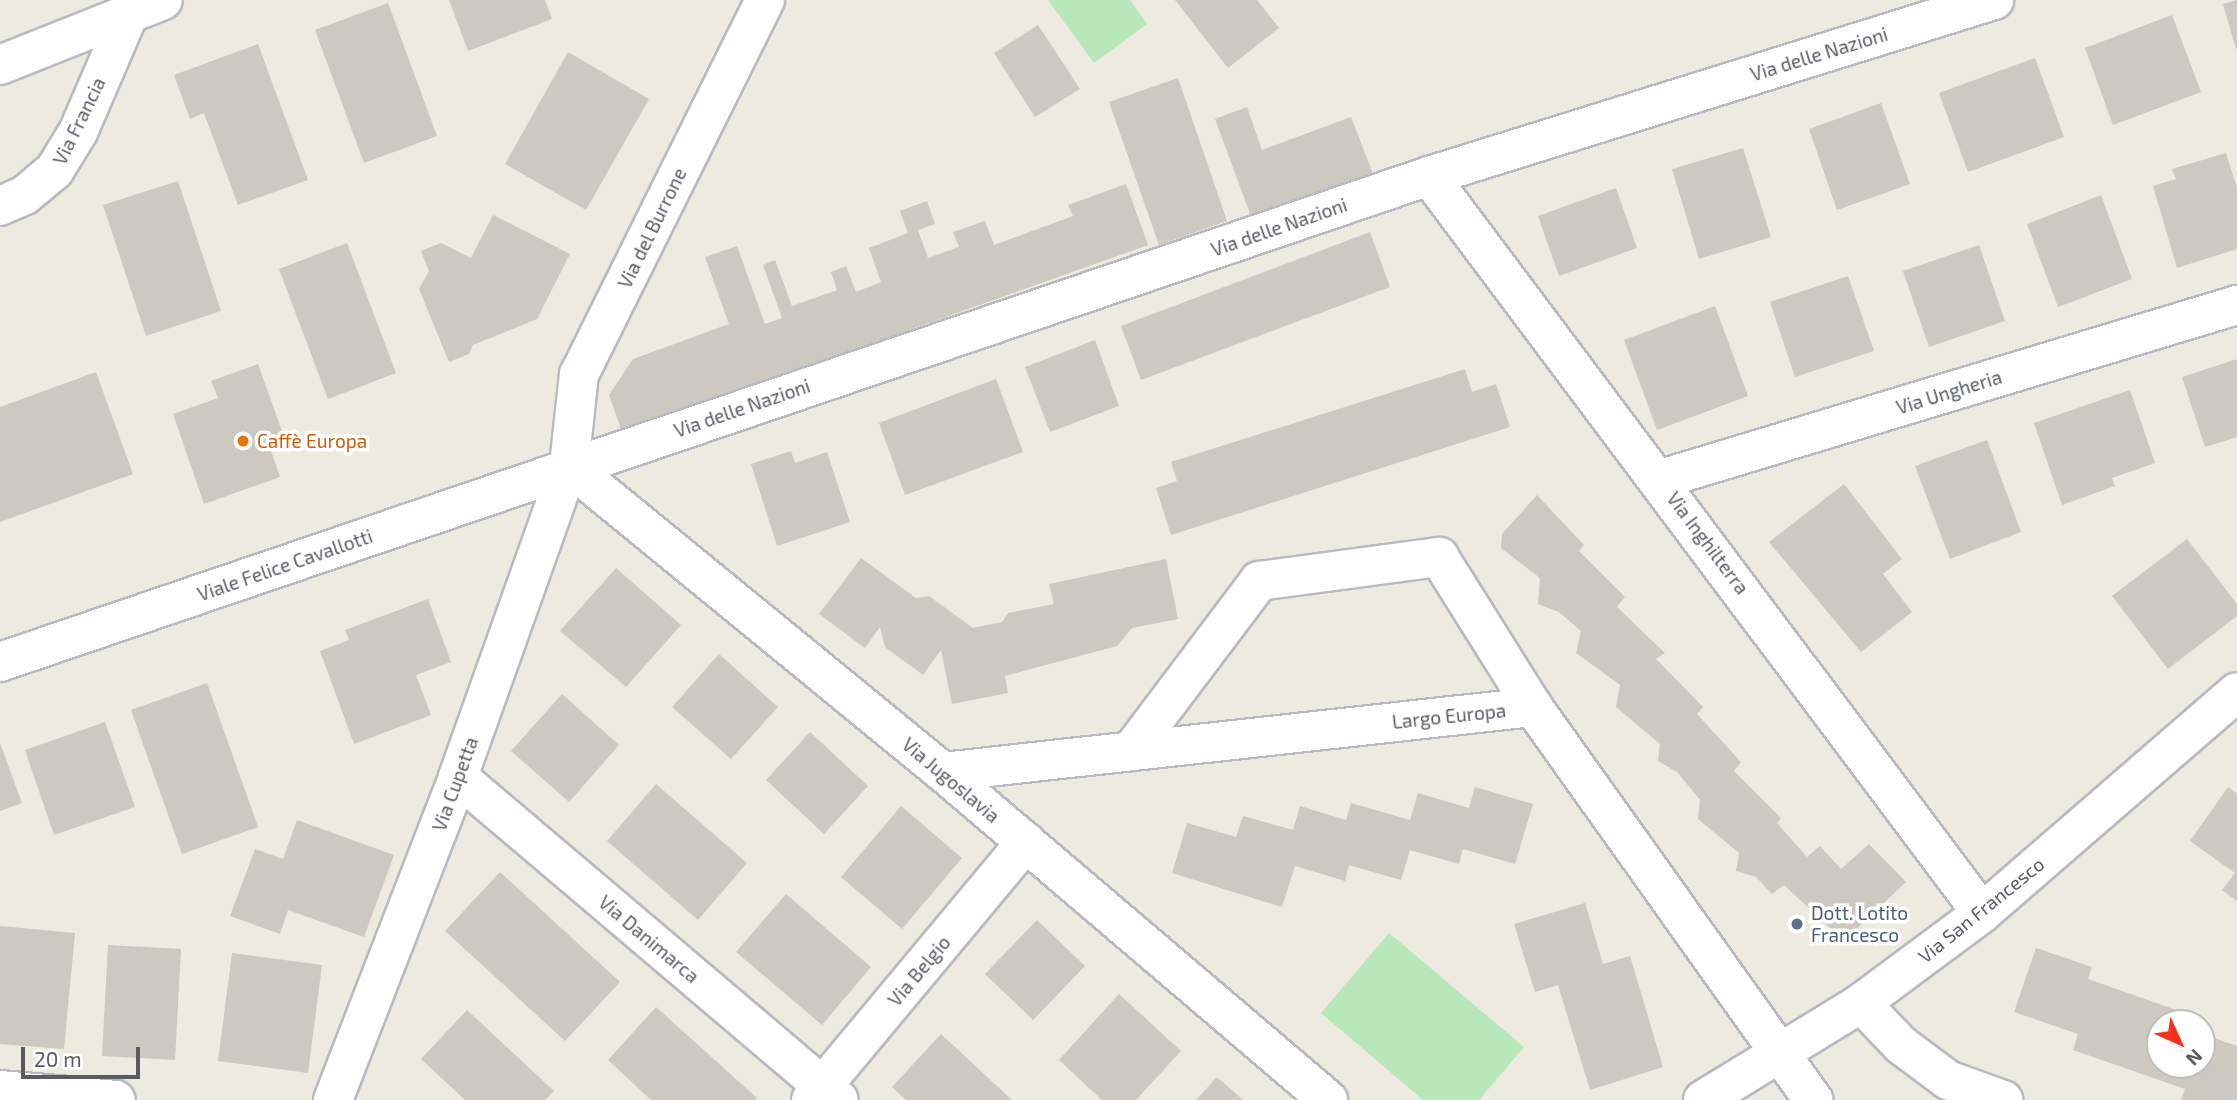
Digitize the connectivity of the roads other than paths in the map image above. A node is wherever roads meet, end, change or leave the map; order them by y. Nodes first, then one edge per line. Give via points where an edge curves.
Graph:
1 (765, 0) edge
2 (1994, 0) edge
3 (146, 6) edge
4 (0, 65) edge
5 (1429, 176) junction
6 (0, 206) edge
7 (2237, 305) edge
8 (569, 466) junction
9 (1661, 479) junction
10 (0, 662) edge
11 (2237, 692) edge
12 (1533, 707) junction
13 (1130, 751) junction
14 (943, 772) junction
15 (458, 777) junction
16 (1026, 842) junction
17 (1982, 913) junction
18 (1861, 1003) junction
19 (1781, 1052) junction
20 (0, 1090) edge
21 (824, 1095) edge
22 (116, 1100) edge
23 (333, 1100) edge
24 (1328, 1100) edge
25 (1703, 1100) edge
26 (1813, 1100) edge
27 (2003, 1100) edge

1 - 8 street, Via del Burrone via 579,374
2 - 5 street, Via delle Nazioni
3 - 4 street, Via Francia
3 - 6 street, Via Francia via 54,171 25,195
5 - 8 street, Via delle Nazioni
5 - 9 street, Via Inghilterra
7 - 9 street, Via Ungheria
8 - 10 street, Viale Felice Cavallotti
8 - 14 street, Via Jugoslavia
8 - 15 street, Via Cupetta
9 - 17 street, Via Inghilterra
11 - 17 street, Via San Francesco
12 - 13 street, Largo Europa
12 - 13 street via 1439,557 1259,581
12 - 19 street, Largo Europa
13 - 14 street, Largo Europa
14 - 16 street, Via Jugoslavia
15 - 21 street, Via Danimarca
15 - 23 street, Via Cupetta
16 - 21 street, Via Belgio
16 - 24 street, Via Jugoslavia
17 - 18 street, Via San Francesco
18 - 19 street, Via San Francesco
18 - 27 street via 1901,1045 1948,1080
19 - 25 street, Via San Francesco
19 - 26 street, Largo Europa
20 - 22 street

